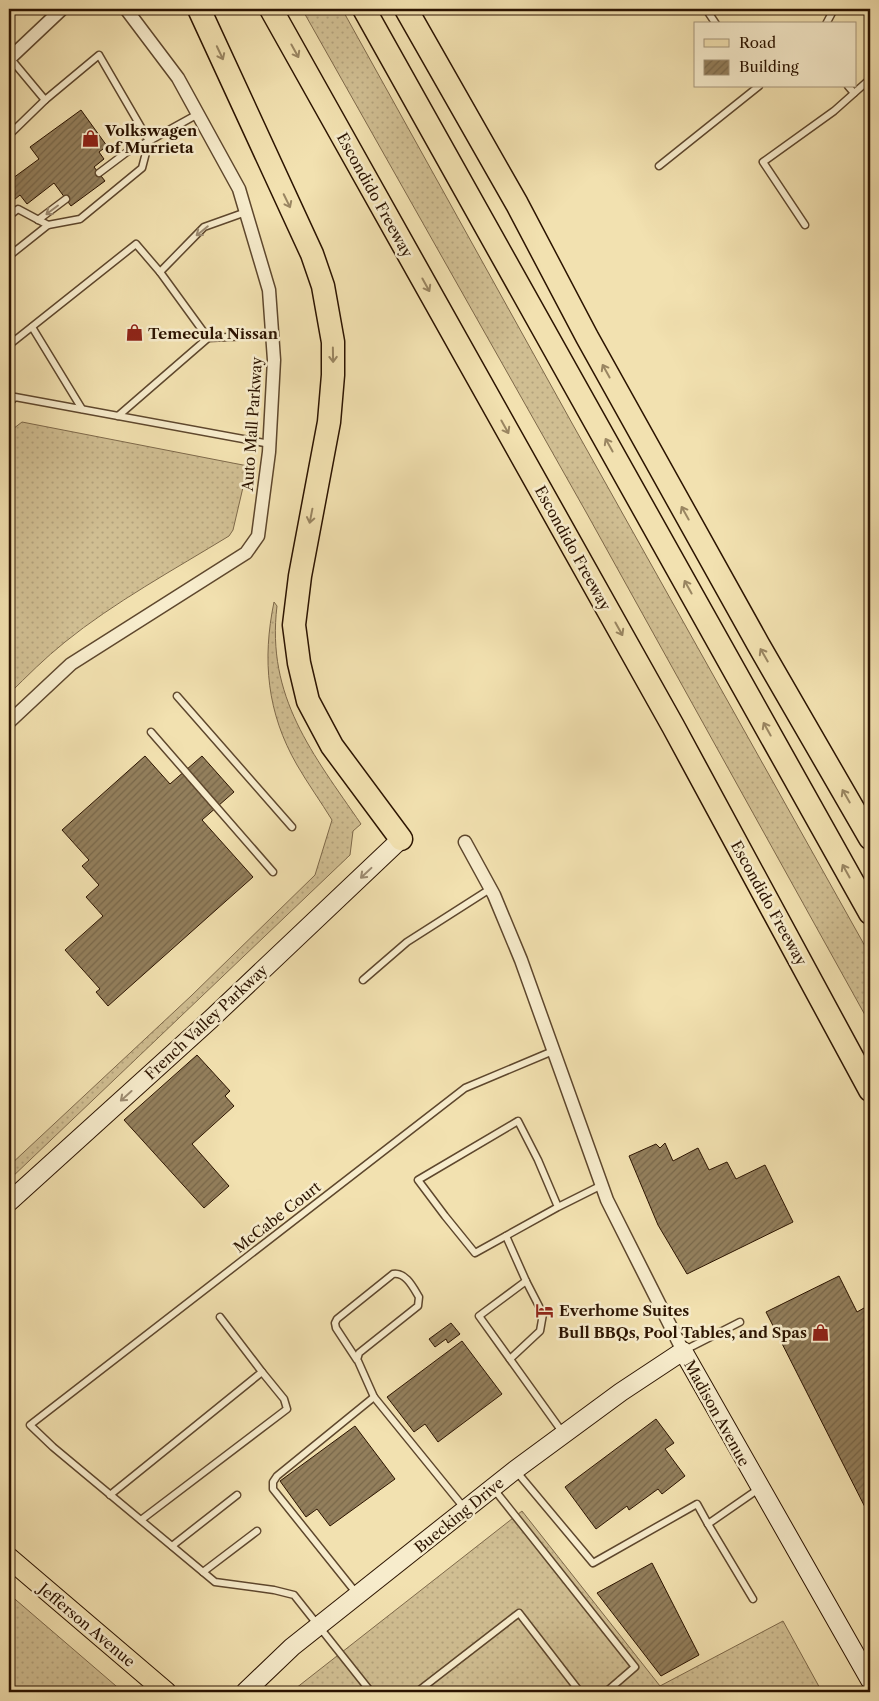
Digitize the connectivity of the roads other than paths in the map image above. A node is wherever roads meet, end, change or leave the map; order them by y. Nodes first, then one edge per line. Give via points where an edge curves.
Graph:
1 (62, 9) edge
2 (126, 9) edge
3 (199, 9) edge
4 (271, 9) edge
5 (364, 9) edge
6 (406, 9) edge
7 (706, 9) edge
8 (834, 9) edge
9 (715, 22) edge
10 (827, 22) edge
11 (9, 59) edge
12 (870, 79) edge
13 (756, 88) edge
14 (850, 88) edge
15 (854, 93) junction
16 (46, 100) junction
17 (198, 114) junction
18 (9, 135) edge
19 (149, 141) junction
20 (659, 166) dead end
21 (99, 173) dead end
22 (66, 199) dead end
23 (246, 212) junction
24 (9, 216) edge
25 (38, 220) junction
26 (48, 225) junction
27 (804, 225) dead end
28 (9, 256) edge
29 (160, 272) junction
30 (32, 327) junction
31 (272, 335) junction
32 (208, 338) junction
33 (9, 345) edge
34 (9, 403) edge
35 (82, 410) junction
36 (118, 416) junction
37 (270, 444) junction
38 (177, 696) dead end
39 (9, 722) edge
40 (151, 732) dead end
41 (292, 827) dead end
42 (870, 838) edge
43 (401, 839) joint
44 (465, 842) dead end
45 (273, 872) dead end
46 (490, 889) junction
47 (870, 914) edge
48 (362, 980) dead end
49 (552, 1051) junction
50 (870, 1090) edge
51 (602, 1185) junction
52 (9, 1202) edge
53 (558, 1207) junction
54 (506, 1236) junction
55 (526, 1281) junction
56 (220, 1318) dead end
57 (740, 1322) dead end
58 (683, 1351) junction
59 (510, 1359) junction
60 (357, 1360) junction
61 (262, 1372) junction
62 (374, 1397) junction
63 (563, 1434) junction
64 (515, 1470) junction
65 (492, 1488) junction
66 (760, 1488) junction
67 (110, 1494) junction
68 (237, 1495) dead end
69 (466, 1510) junction
70 (142, 1520) junction
71 (708, 1524) junction
72 (257, 1531) dead end
73 (172, 1546) junction
74 (9, 1558) edge
75 (204, 1572) junction
76 (358, 1595) junction
77 (754, 1599) dead end
78 (318, 1627) junction
79 (870, 1680) edge
80 (166, 1692) edge
81 (245, 1692) edge
82 (371, 1692) edge
83 (416, 1692) edge
84 (580, 1692) edge
85 (606, 1692) edge

1 - 11 street
2 - 17 street, Auto Mall Parkway via 178,78
3 -> 43 highway via 312,254 323,286 332,342 330,422 300,576 294,625 308,701 332,746
4 -> 50 highway, Escondido Freeway via 673,726
47 -> 5 highway
42 -> 6 highway via 758,644 517,204
7 - 9 lane
8 - 10 lane
11 - 16 lane
12 - 15 lane
13 - 20 lane
14 - 15 lane
15 - 27 lane via 763,162
16 - 18 lane
16 - 19 lane via 99,55
17 - 19 lane
17 - 23 street, Auto Mall Parkway via 239,189
19 - 21 lane via 127,152
19 - 26 lane via 142,168 80,219
22 -> 25 lane
23 -> 29 lane via 204,227
23 - 31 street, Auto Mall Parkway via 269,290
24 - 25 lane via 18,209
25 - 26 lane
26 - 28 lane
29 - 30 lane via 136,244
29 - 32 lane
30 - 33 lane
30 - 35 lane
31 - 32 lane
31 - 37 street, Auto Mall Parkway
32 - 36 lane
34 - 35 lane via 15,397
35 - 36 lane
36 - 37 lane
37 - 39 street, Auto Mall Parkway via 258,536 246,553 71,664
38 - 41 lane
40 - 45 lane
43 -> 52 street, French Valley Parkway
44 - 46 street, Madison Avenue
46 - 48 lane via 407,942
46 - 49 street, Madison Avenue via 521,960
49 - 51 street, Madison Avenue
49 - 67 lane, McCabe Court via 465,1088 30,1425
51 - 53 lane
51 - 58 street, Madison Avenue
53 - 54 lane
53 - 54 lane via 518,1121 418,1180 475,1253
54 - 55 lane
55 - 59 lane via 543,1314 540,1331
55 - 59 lane via 479,1316
56 - 61 lane
57 - 58 lane
58 - 63 street, Buecking Drive
58 - 66 street, Madison Avenue
59 - 63 lane
60 - 60 lane via 336,1328 337,1319 393,1274 402,1275 419,1297 418,1306 359,1353
60 - 62 lane
61 - 67 lane
61 - 70 lane via 284,1399 287,1409
62 - 69 lane
62 - 76 lane via 272,1482 273,1488
63 - 64 street, Buecking Drive
64 - 65 street, Buecking Drive
64 - 71 lane via 593,1563 696,1504
65 - 69 street, Buecking Drive
65 - 85 lane via 635,1668
66 - 71 lane
66 - 79 street, Madison Avenue via 864,1664
67 - 70 lane
68 - 73 lane
69 - 76 street, Buecking Drive
70 - 73 lane
71 - 77 lane
72 - 75 lane
73 - 75 lane
74 - 80 main road, Jefferson Avenue
75 - 78 lane via 215,1582 294,1595
76 - 78 street, Buecking Drive
78 - 81 street, Buecking Drive
78 - 82 lane
83 - 84 lane via 519,1613

